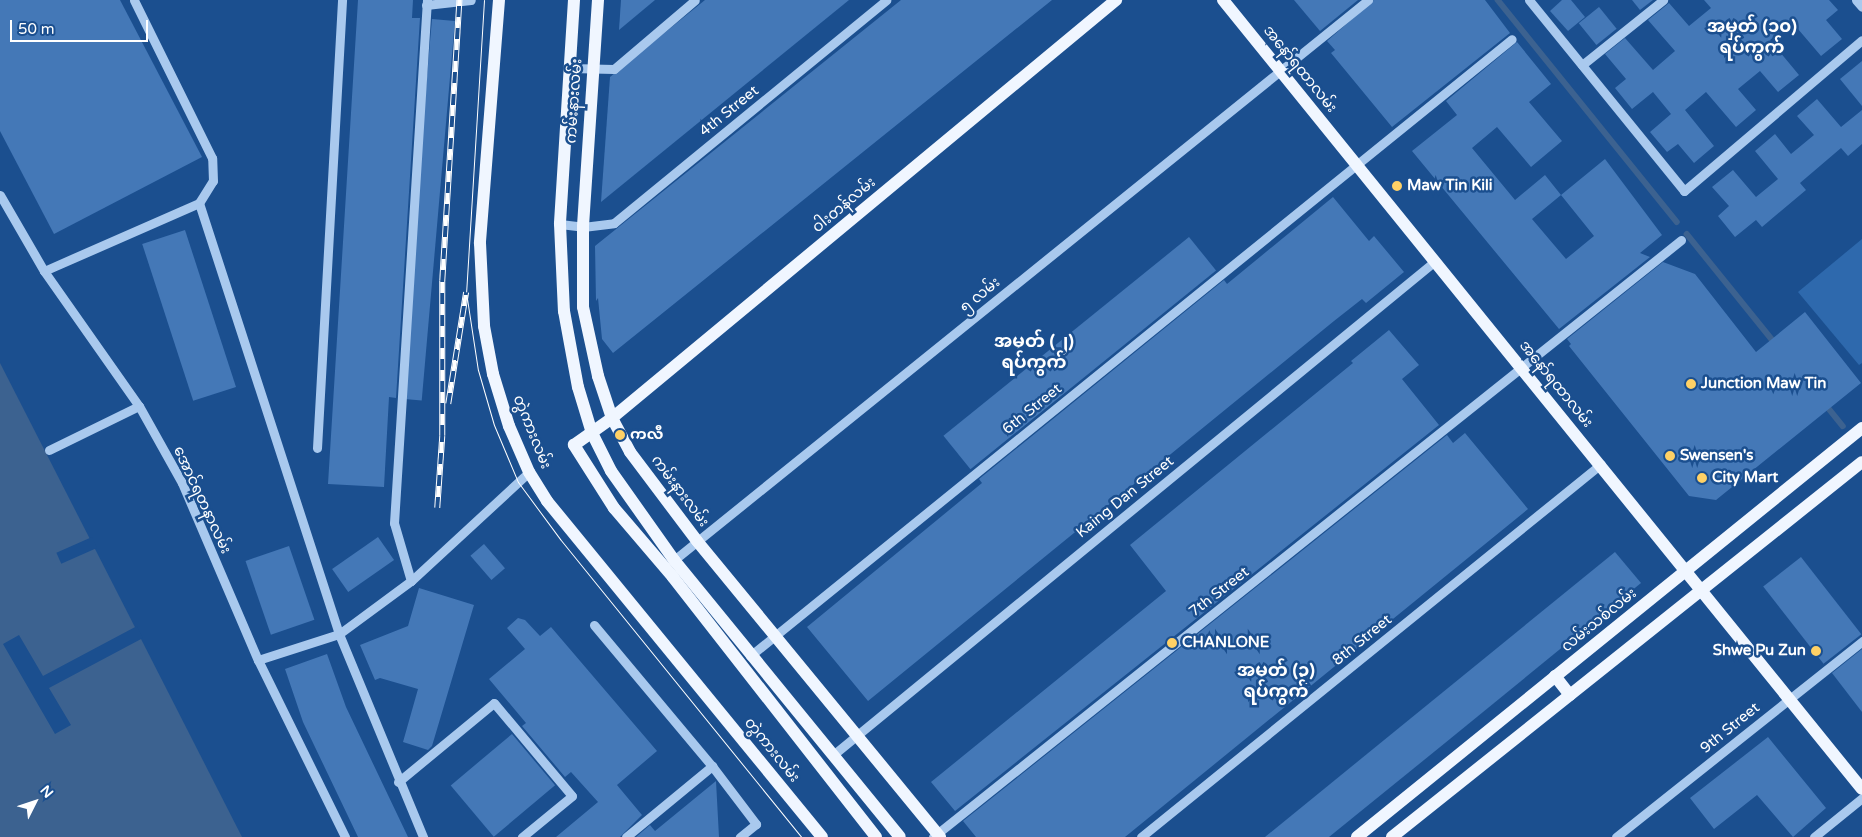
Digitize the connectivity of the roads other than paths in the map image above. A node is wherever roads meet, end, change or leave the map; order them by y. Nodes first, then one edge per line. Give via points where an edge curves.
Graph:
1 (134, 0) edge
2 (342, 0) edge
3 (471, 0) edge
4 (499, 0) edge
5 (574, 0) edge
6 (598, 0) edge
7 (695, 0) edge
8 (886, 0) edge
9 (1116, 0) edge
10 (1223, 0) edge
11 (1368, 0) edge
12 (1529, 0) edge
13 (1663, 0) edge
14 (1856, 0) edge
15 (426, 2) edge
16 (1862, 7) edge
17 (1512, 38) dead end
18 (1862, 40) edge
19 (1582, 65) junction
20 (570, 68) junction
21 (593, 70) junction
22 (1280, 71) junction
23 (1356, 164) junction
24 (0, 195) edge
25 (199, 203) junction
26 (560, 224) junction
27 (583, 227) junction
28 (1682, 240) dead end
29 (1436, 261) junction
30 (44, 271) junction
31 (1522, 368) junction
32 (139, 406) junction
33 (612, 418) junction
34 (1862, 428) edge
35 (592, 433) junction
36 (317, 448) dead end
37 (48, 450) dead end
38 (1862, 462) edge
39 (1601, 464) junction
40 (529, 472) junction
41 (697, 541) junction
42 (674, 560) junction
43 (1686, 570) junction
44 (411, 581) junction
45 (1702, 590) junction
46 (594, 625) dead end
47 (339, 634) junction
48 (772, 637) junction
49 (1862, 641) edge
50 (750, 656) junction
51 (258, 660) junction
52 (1555, 676) junction
53 (1570, 695) junction
54 (1789, 698) junction
55 (855, 736) junction
56 (833, 755) junction
57 (712, 766) junction
58 (398, 782) junction
59 (1862, 789) edge
60 (1862, 798) edge
61 (937, 836) edge
62 (345, 837) edge
63 (423, 837) edge
64 (522, 837) edge
65 (626, 837) edge
66 (740, 837) edge
67 (822, 837) edge
68 (876, 837) edge
69 (900, 837) edge
70 (1140, 837) edge
71 (1357, 837) edge
72 (1392, 837) edge
73 (1616, 837) edge
74 (1814, 837) edge

1 - 25 street via 212,158 213,181
2 - 36 street
3 - 15 street
4 - 40 main road, တွဲကားလမ်း via 480,243 484,326 499,391
5 - 20 main road, ကမ်းနားလမ်း
6 - 21 main road, ကမ်းနားလမ်း
7 - 21 street via 614,68
8 - 27 street, 4th Street via 614,223
9 - 33 main road, ဝါးတန်လမ်း
10 - 22 main road, အနော်ရထာလမ်း
11 - 22 street, ၅ လမ်း
12 - 19 street
13 - 19 street
14 - 16 street
15 - 44 street via 394,523
17 - 23 street, 6th Street
18 - 19 street via 1684,191
20 - 21 street
20 - 26 main road, ကမ်းနားလမ်း
21 - 27 main road, ကမ်းနားလမ်း
22 - 23 main road, အနော်ရထာလမ်း
22 - 41 street, ၅ လမ်း
23 - 29 main road, အနော်ရထာလမ်း
23 - 48 street, 6th Street
24 - 30 street, အောင်ရတနာလမ်း
25 - 30 street
25 - 47 street
26 - 27 street, 4th Street
26 - 35 main road, ကမ်းနားလမ်း via 564,311 578,387
27 - 33 main road, ကမ်းနားလမ်း via 583,307 598,376
28 - 31 street, 7th Street
29 - 31 main road, အနော်ရထာလမ်း
29 - 55 street, Kaing Dan Street
30 - 32 street, အောင်ရတနာလမ်း
31 - 39 main road, အနော်ရထာလမ်း
31 - 61 street, 7th Street
32 - 37 street
32 - 51 street, အောင်ရတနာလမ်း via 182,483
33 - 35 main road, ဝါးတန်လမ်း
33 - 41 main road, ကမ်းနားလမ်း via 630,452
34 - 43 main road, လမ်းသစ်လမ်း
35 - 42 main road, ကမ်းနားလမ်း via 611,471
35 - 68 main road, ဝါးတန်လမ်း via 574,445 614,508 673,577
38 - 45 main road
39 - 43 main road, အနော်ရထာလမ်း
39 - 70 street, 8th Street
40 - 44 street
40 - 67 main road, တွဲကားလမ်း via 547,501
41 - 42 street, ၅ လမ်း
41 - 48 main road, ကမ်းနားလမ်း
42 - 50 main road, ကမ်းနားလမ်း
43 - 45 main road, အနော်ရထာလမ်း
43 - 52 main road, လမ်းသစ်လမ်း
44 - 47 street
45 - 53 main road
45 - 54 main road, အနော်ရထာလမ်း
46 - 57 street
47 - 51 street
47 - 58 street
48 - 50 street, 6th Street
48 - 55 main road, ကမ်းနားလမ်း
49 - 54 street, 9th Street
50 - 56 main road, ကမ်းနားလမ်း
51 - 62 street, အောင်ရတနာလမ်း
52 - 53 main road
52 - 71 main road, လမ်းသစ်လမ်း
53 - 72 main road
54 - 59 main road, အနော်ရထာလမ်း
54 - 73 street, 9th Street
55 - 56 street, Kaing Dan Street
55 - 61 main road, ကမ်းနားလမ်း
56 - 69 main road, ကမ်းနားလမ်း
57 - 65 street
57 - 66 street via 756,824
58 - 63 street
58 - 64 street via 494,703 572,796
60 - 74 street

